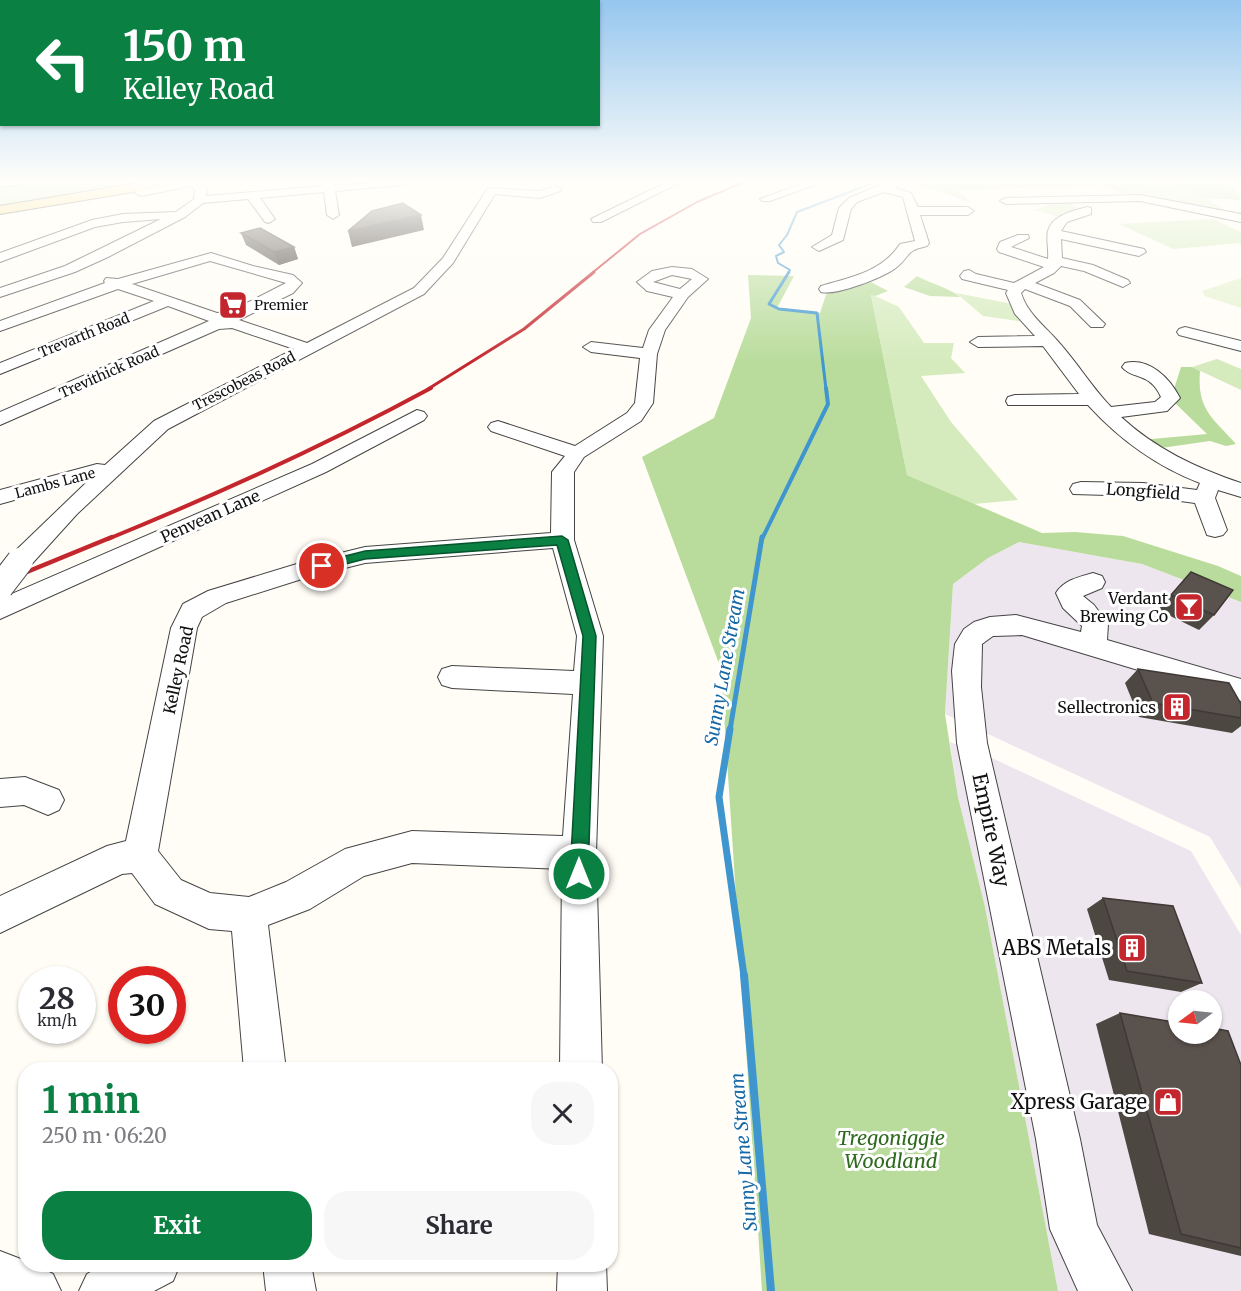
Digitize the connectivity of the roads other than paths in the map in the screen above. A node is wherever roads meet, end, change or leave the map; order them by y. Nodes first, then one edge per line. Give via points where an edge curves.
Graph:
1 (43, 242) edge
2 (124, 242) edge
3 (459, 242) edge
4 (828, 242) edge
5 (922, 242) edge
6 (1012, 242) edge
7 (1053, 242) edge
8 (1095, 242) edge
9 (819, 247) dead end
10 (1139, 252) dead end
11 (0, 258) edge
12 (1054, 263) junction
13 (70, 269) junction
14 (969, 274) dead end
15 (118, 283) junction
16 (1124, 283) dead end
17 (1021, 286) junction
18 (826, 289) dead end
19 (0, 293) edge
20 (683, 294) dead end
21 (168, 301) junction
22 (225, 320) junction
23 (1097, 324) dead end
24 (0, 326) edge
25 (1185, 332) dead end
26 (1049, 341) junction
27 (978, 342) dead end
28 (1241, 346) edge
29 (591, 347) dead end
30 (306, 348) junction
31 (649, 354) junction
32 (1147, 367) dead end
33 (0, 369) edge
34 (1093, 399) junction
35 (1015, 401) dead end
36 (1106, 413) junction
37 (417, 416) dead end
38 (0, 419) edge
39 (498, 427) dead end
40 (577, 453) junction
41 (109, 472) junction
42 (1081, 489) dead end
43 (1208, 489) junction
44 (1241, 489) edge
45 (0, 497) edge
46 (1215, 530) dead end
47 (562, 540) junction
48 (1094, 582) dead end
49 (0, 587) edge
50 (0, 610) edge
51 (1093, 646) junction
52 (452, 677) dead end
53 (586, 683) junction
54 (1241, 690) edge
55 (0, 793) edge
56 (48, 800) dead end
57 (579, 853) junction
58 (140, 855) junction
59 (0, 915) edge
60 (249, 915) junction
61 (264, 1062) edge
62 (580, 1062) edge
63 (141, 1272) edge
64 (288, 1272) edge
65 (582, 1272) edge
66 (0, 1275) edge
67 (36, 1291) edge
68 (104, 1291) edge
69 (291, 1291) edge
70 (582, 1291) edge
71 (1107, 1291) edge

1 - 11 street
2 - 13 street
3 - 30 street, Trescobeas Road via 420,290
4 - 9 street
5 - 18 street via 908,246 890,266
6 - 12 street via 1004,249
7 - 12 street
8 - 10 street
12 - 16 street via 1088,268
12 - 17 street
13 - 15 street
13 - 19 street
14 - 17 street
15 - 21 street
15 - 22 street, Trevithick Road via 212,257 295,283
15 - 24 street
17 - 23 street via 1075,303
17 - 26 street, Longfield via 1013,294 1015,302 1024,318
20 - 31 street via 657,330
21 - 22 street
21 - 33 street, Trevarth Road
22 - 30 street
22 - 38 street, Trevithick Road
25 - 28 street
26 - 27 street
26 - 34 street, Longfield
29 - 31 street
30 - 41 street, Trescobeas Road via 161,425
31 - 40 street via 644,403 634,417
32 - 36 street via 1171,398 1160,406
34 - 35 street
34 - 36 street, Longfield
36 - 43 street, Longfield via 1136,442
37 - 50 street, Penvean Lane via 319,468
39 - 40 street
40 - 47 street via 563,472
41 - 45 street, Lambs Lane via 98,470
41 - 49 street, Trescobeas Road, bridge via 20,561
42 - 43 street, Longfield
43 - 44 street, Longfield
43 - 46 street, Longfield
47 - 53 street via 590,636
47 - 58 street, Kelley Road via 365,555 217,597 192,611 184,628
48 - 51 street via 1070,593 1072,602 1095,624
51 - 54 street, Empire Way
51 - 71 street, Empire Way via 1023,625 1003,623 983,629 968,644 966,686 972,743 1074,1228 1099,1283
52 - 53 street
53 - 57 street
55 - 56 street via 25,791
57 - 60 street via 412,847 357,861 297,896
57 - 62 street
58 - 59 street via 119,858
58 - 60 street via 168,892 209,911
60 - 61 street
63 - 68 street
64 - 69 street
65 - 70 street
66 - 67 street

